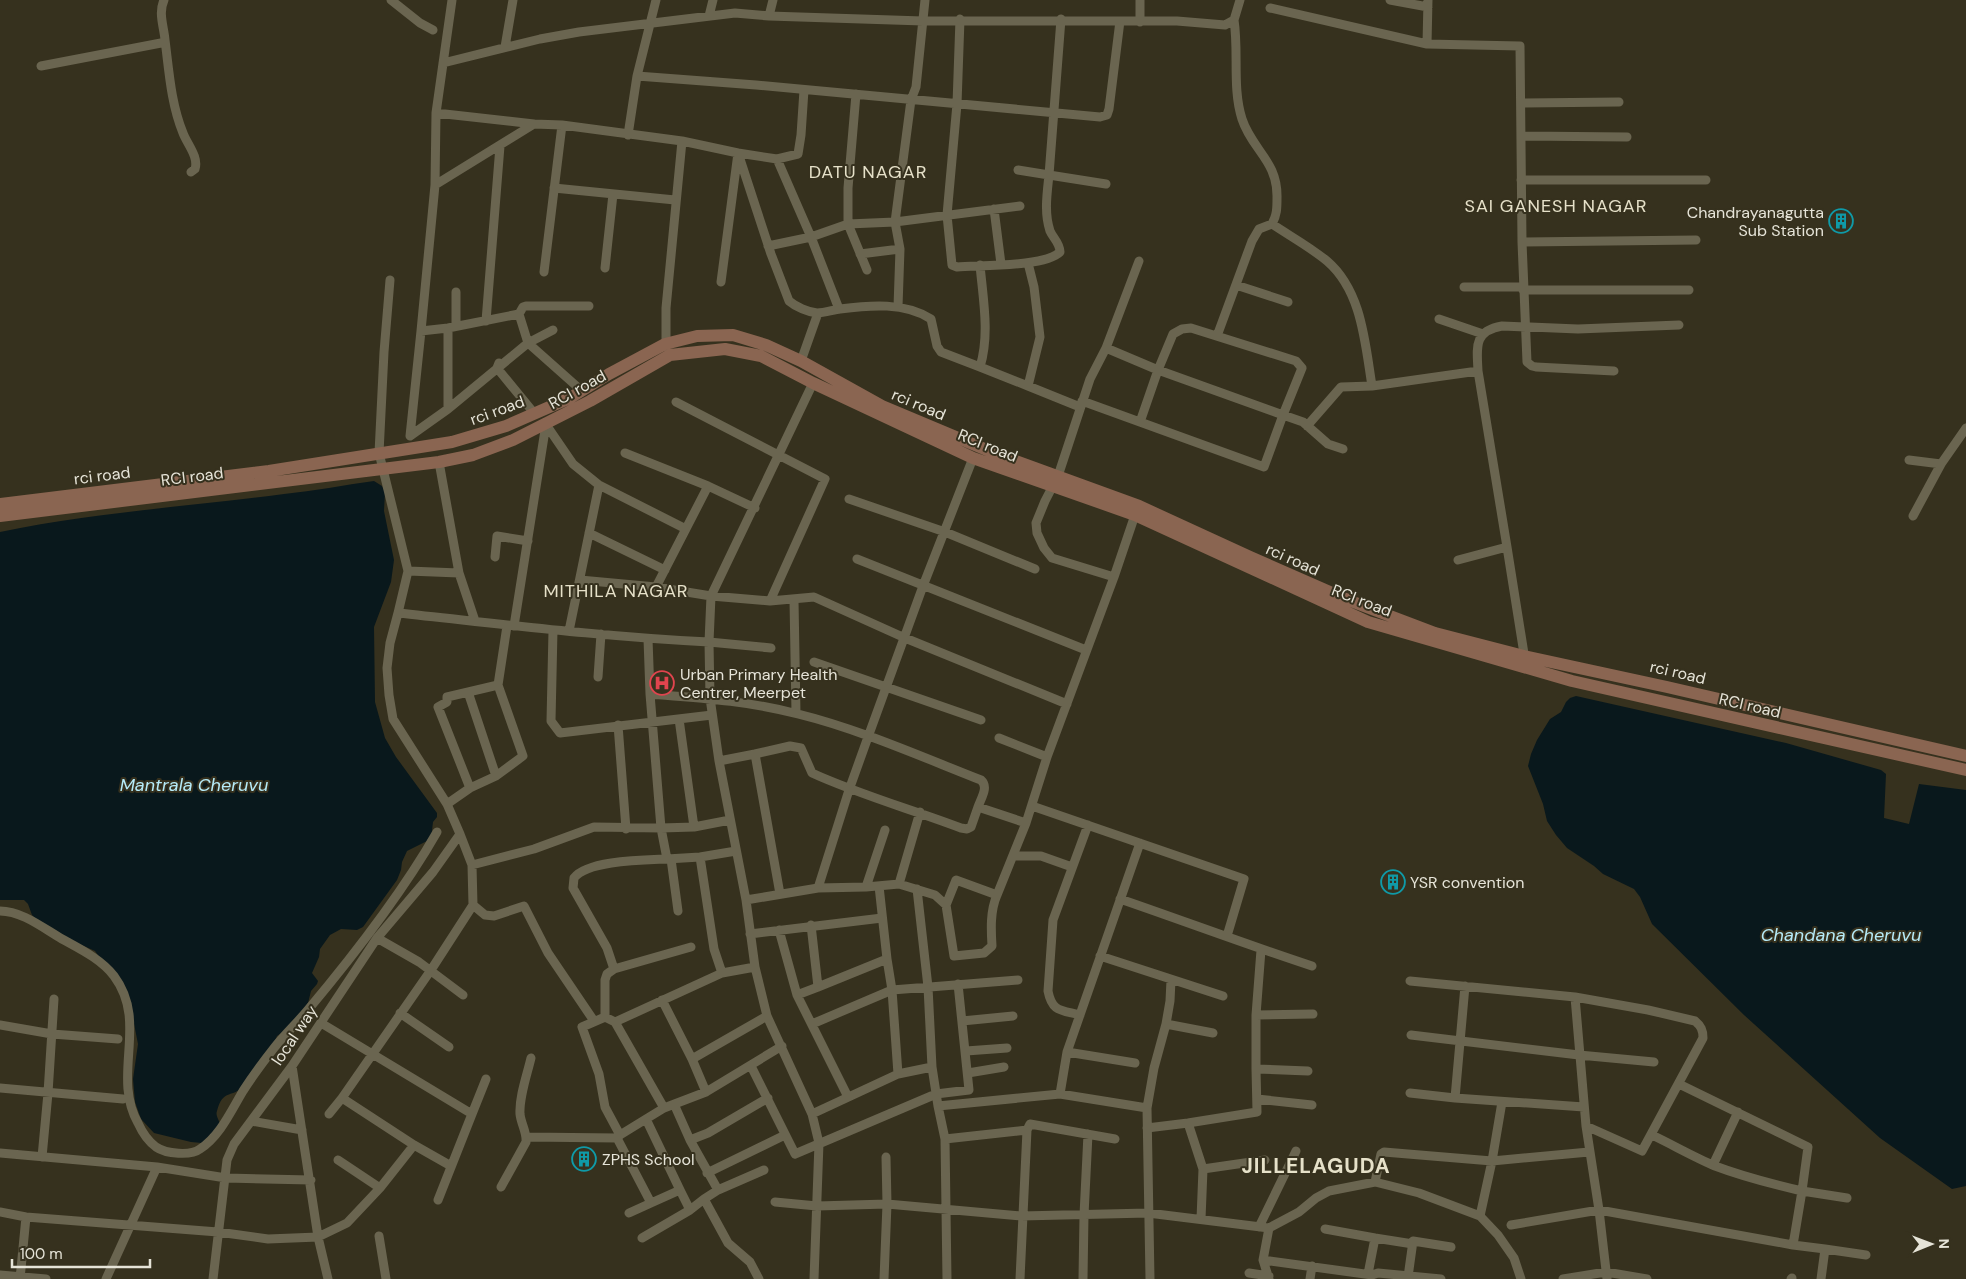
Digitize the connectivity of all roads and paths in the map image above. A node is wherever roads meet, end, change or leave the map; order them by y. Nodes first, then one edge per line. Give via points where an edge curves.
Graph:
1 (164, 0) edge
2 (391, 0) edge
3 (452, 0) edge
4 (513, 0) edge
5 (656, 0) edge
6 (713, 0) edge
7 (773, 0) edge
8 (924, 0) edge
9 (1140, 0) edge
10 (1240, 0) edge
11 (1390, 0) edge
12 (1428, 3) edge
13 (1270, 8) dead end
14 (709, 16) junction
15 (769, 16) junction
16 (960, 19) junction
17 (1061, 19) junction
18 (923, 20) junction
19 (1234, 20) junction
20 (1120, 21) junction
21 (1140, 22) junction
22 (651, 24) junction
23 (433, 30) dead end
24 (165, 40) junction
25 (1427, 44) junction
26 (505, 47) junction
27 (443, 63) junction
28 (41, 66) dead end
29 (637, 76) junction
30 (804, 90) junction
31 (856, 94) junction
32 (911, 100) junction
33 (1619, 102) dead end
34 (1520, 103) junction
35 (957, 104) junction
36 (1054, 112) junction
37 (436, 113) junction
38 (534, 124) junction
39 (562, 125) junction
40 (628, 135) junction
41 (1521, 136) junction
42 (1627, 137) dead end
43 (682, 141) junction
44 (500, 146) junction
45 (738, 153) junction
46 (777, 159) junction
47 (1018, 170) dead end
48 (191, 172) dead end
49 (1049, 176) junction
50 (1521, 180) junction
51 (1706, 180) dead end
52 (1106, 184) dead end
53 (435, 185) junction
54 (554, 188) junction
55 (613, 194) junction
56 (675, 200) junction
57 (1020, 206) dead end
58 (994, 209) junction
59 (947, 214) junction
60 (896, 222) junction
61 (848, 224) junction
62 (1272, 224) junction
63 (811, 237) junction
64 (1696, 240) dead end
65 (1522, 242) junction
66 (768, 246) junction
67 (900, 249) junction
68 (860, 254) junction
69 (1139, 261) dead end
70 (1028, 263) junction
71 (1001, 264) junction
72 (980, 265) junction
73 (606, 268) dead end
74 (867, 270) dead end
75 (544, 272) dead end
76 (390, 280) dead end
77 (721, 282) dead end
78 (1236, 286) junction
79 (1464, 288) dead end
80 (1523, 288) junction
81 (1689, 290) dead end
82 (456, 292) dead end
83 (1288, 302) dead end
84 (589, 306) dead end
85 (898, 307) junction
86 (839, 309) junction
87 (818, 313) junction
88 (518, 314) junction
89 (1439, 319) dead end
90 (486, 321) junction
91 (1679, 325) dead end
92 (452, 327) junction
93 (1525, 328) junction
94 (553, 330) dead end
95 (421, 331) junction
96 (1483, 334) junction
97 (1217, 336) junction
98 (528, 343) junction
99 (1106, 348) junction
100 (667, 350) junction
101 (800, 361) junction
102 (498, 365) junction
103 (980, 367) junction
104 (1158, 370) junction
105 (1614, 371) dead end
106 (1478, 372) junction
107 (813, 383) junction
108 (1028, 386) junction
109 (1372, 386) junction
110 (582, 391) junction
111 (676, 402) dead end
112 (1081, 404) junction
113 (448, 409) junction
114 (534, 413) junction
115 (1283, 415) junction
116 (1140, 422) junction
117 (547, 425) junction
118 (1307, 426) junction
119 (1966, 428) edge
120 (1344, 449) dead end
121 (378, 453) junction
122 (625, 453) dead end
123 (779, 454) junction
124 (973, 458) junction
125 (1909, 460) dead end
126 (438, 462) junction
127 (1941, 464) junction
128 (382, 469) junction
129 (1056, 481) junction
130 (599, 485) junction
131 (708, 486) junction
132 (849, 499) dead end
133 (0, 504) edge
134 (754, 508) junction
135 (1134, 515) junction
136 (0, 516) edge
137 (1913, 516) dead end
138 (686, 529) junction
139 (945, 532) junction
140 (589, 533) junction
141 (528, 541) junction
142 (1507, 547) junction
143 (495, 557) dead end
144 (857, 559) dead end
145 (1458, 560) dead end
146 (1035, 569) dead end
147 (665, 570) junction
148 (408, 571) junction
149 (459, 573) junction
150 (1114, 577) junction
151 (580, 580) junction
152 (924, 586) junction
153 (656, 587) junction
154 (711, 596) junction
155 (794, 600) junction
156 (770, 601) junction
157 (398, 613) junction
158 (476, 621) junction
159 (510, 626) junction
160 (554, 630) junction
161 (569, 631) junction
162 (601, 634) junction
163 (906, 638) junction
164 (648, 639) junction
165 (709, 642) junction
166 (771, 648) dead end
167 (1086, 650) junction
168 (814, 662) dead end
169 (1525, 662) junction
170 (598, 677) dead end
171 (498, 686) junction
172 (886, 687) junction
173 (468, 692) junction
174 (650, 694) junction
175 (710, 698) junction
176 (1067, 704) junction
177 (796, 713) junction
178 (712, 715) junction
179 (680, 718) junction
180 (981, 720) dead end
181 (652, 721) junction
182 (618, 725) junction
183 (868, 737) junction
184 (999, 738) dead end
185 (755, 754) junction
186 (1966, 756) edge
187 (1047, 758) junction
188 (719, 761) junction
189 (1966, 770) edge
190 (496, 776) junction
191 (470, 788) junction
192 (849, 790) junction
193 (447, 804) junction
194 (1032, 806) junction
195 (978, 807) junction
196 (920, 812) junction
197 (730, 820) junction
198 (1026, 823) junction
199 (1088, 825) junction
200 (694, 827) junction
201 (661, 828) junction
202 (626, 829) junction
203 (885, 830) dead end
204 (437, 832) dead end
205 (460, 834) junction
206 (1140, 843) junction
207 (736, 852) junction
208 (1013, 856) junction
209 (700, 857) junction
210 (669, 859) junction
211 (472, 865) junction
212 (1072, 867) junction
213 (899, 884) junction
214 (879, 886) junction
215 (866, 887) junction
216 (818, 888) junction
217 (916, 889) junction
218 (780, 894) junction
219 (997, 895) junction
220 (1120, 899) junction
221 (746, 900) junction
222 (473, 905) junction
223 (946, 905) junction
224 (0, 911) edge
225 (678, 911) dead end
226 (882, 918) junction
227 (811, 926) junction
228 (779, 930) junction
229 (750, 934) junction
230 (1227, 936) junction
231 (377, 938) junction
232 (691, 947) dead end
233 (1261, 950) junction
234 (1100, 956) junction
235 (887, 959) junction
236 (1312, 966) dead end
237 (755, 967) junction
238 (431, 970) junction
239 (614, 970) junction
240 (722, 973) junction
241 (1018, 980) dead end
242 (1170, 980) junction
243 (1410, 981) dead end
244 (958, 984) junction
245 (928, 986) junction
246 (1465, 986) junction
247 (818, 987) junction
248 (892, 990) junction
249 (463, 995) dead end
250 (798, 995) junction
251 (1223, 996) dead end
252 (1575, 997) junction
253 (54, 999) dead end
254 (662, 1000) junction
255 (400, 1012) junction
256 (1313, 1014) dead end
257 (1256, 1015) junction
258 (767, 1016) junction
259 (1013, 1016) dead end
260 (1080, 1016) junction
261 (605, 1017) junction
262 (594, 1021) junction
263 (962, 1021) junction
264 (321, 1022) junction
265 (615, 1022) junction
266 (812, 1024) junction
267 (1166, 1024) junction
268 (0, 1025) edge
269 (1213, 1033) dead end
270 (52, 1034) junction
271 (1411, 1035) dead end
272 (118, 1039) dead end
273 (1460, 1040) junction
274 (782, 1046) junction
275 (449, 1047) dead end
276 (1007, 1048) dead end
277 (966, 1051) junction
278 (1067, 1052) junction
279 (374, 1053) junction
280 (1580, 1055) junction
281 (531, 1058) dead end
282 (692, 1059) junction
283 (1654, 1062) dead end
284 (1135, 1063) dead end
285 (292, 1066) junction
286 (751, 1066) junction
287 (932, 1067) junction
288 (1004, 1067) dead end
289 (1256, 1069) junction
290 (1308, 1071) dead end
291 (968, 1073) junction
292 (898, 1074) junction
293 (486, 1079) dead end
294 (1679, 1084) junction
295 (0, 1088) edge
296 (706, 1092) junction
297 (48, 1093) junction
298 (1410, 1093) dead end
299 (936, 1094) junction
300 (1060, 1094) junction
301 (848, 1097) junction
302 (342, 1098) junction
303 (768, 1098) junction
304 (1455, 1098) junction
305 (1257, 1099) junction
306 (123, 1100) dead end
307 (1502, 1102) junction
308 (674, 1104) junction
309 (1312, 1105) dead end
310 (938, 1106) junction
311 (664, 1108) junction
312 (1147, 1108) junction
313 (1584, 1108) junction
314 (1738, 1112) junction
315 (329, 1114) dead end
316 (472, 1114) junction
317 (812, 1114) junction
318 (646, 1119) junction
319 (251, 1121) junction
320 (1188, 1123) junction
321 (1586, 1126) junction
322 (1147, 1128) junction
323 (302, 1130) junction
324 (1027, 1130) junction
325 (1088, 1134) junction
326 (1652, 1134) junction
327 (785, 1135) junction
328 (527, 1137) junction
329 (618, 1137) junction
330 (945, 1139) junction
331 (1116, 1139) dead end
332 (690, 1140) junction
333 (819, 1143) junction
334 (414, 1145) junction
335 (1296, 1151) dead end
336 (1589, 1152) junction
337 (0, 1153) edge
338 (42, 1157) junction
339 (886, 1157) dead end
340 (338, 1160) dead end
341 (1265, 1160) dead end
342 (1492, 1161) junction
343 (1713, 1165) junction
344 (451, 1166) junction
345 (157, 1167) junction
346 (1203, 1169) junction
347 (764, 1170) dead end
348 (707, 1173) junction
349 (226, 1178) junction
350 (311, 1180) junction
351 (1375, 1182) junction
352 (501, 1187) dead end
353 (380, 1188) junction
354 (680, 1190) junction
355 (718, 1190) junction
356 (1802, 1191) junction
357 (1847, 1198) dead end
358 (704, 1199) junction
359 (438, 1200) dead end
360 (775, 1202) dead end
361 (651, 1203) junction
362 (887, 1204) junction
363 (818, 1206) junction
364 (690, 1210) junction
365 (947, 1210) junction
366 (1599, 1210) junction
367 (0, 1212) edge
368 (629, 1213) dead end
369 (1148, 1213) junction
370 (1084, 1215) junction
371 (1021, 1216) junction
372 (1480, 1216) junction
373 (26, 1217) junction
374 (1201, 1220) junction
375 (132, 1225) junction
376 (1511, 1225) dead end
377 (1259, 1226) junction
378 (1269, 1228) junction
379 (1325, 1229) dead end
380 (218, 1232) junction
381 (379, 1236) dead end
382 (318, 1237) junction
383 (642, 1238) dead end
384 (1375, 1238) junction
385 (1413, 1244) junction
386 (1793, 1246) junction
387 (1451, 1247) dead end
388 (1825, 1249) junction
389 (1866, 1255) dead end
390 (1263, 1260) junction
391 (1312, 1266) junction
392 (1249, 1273) dead end
393 (0, 1275) edge
394 (1371, 1276) edge
395 (1607, 1276) edge
396 (1269, 1277) edge
397 (1408, 1277) junction
398 (20, 1278) edge
399 (46, 1279) edge
400 (106, 1279) edge
401 (213, 1279) edge
402 (328, 1279) edge
403 (386, 1279) edge
404 (759, 1279) edge
405 (814, 1279) edge
406 (884, 1279) edge
407 (947, 1279) edge
408 (1020, 1279) edge
409 (1083, 1279) edge
410 (1150, 1279) edge
411 (1310, 1279) edge
412 (1441, 1279) edge
413 (1521, 1279) edge
414 (1563, 1279) edge
415 (1647, 1279) edge
416 (1821, 1279) edge

1 - 24 street via 161,6
2 - 23 street
3 - 27 street
4 - 26 street
5 - 22 street
6 - 14 street
7 - 15 street
8 - 18 street
9 - 21 street
10 - 19 street
11 - 12 street
12 - 25 street
13 - 25 street
14 - 15 street via 735,13
14 - 22 street
15 - 18 street
16 - 17 street
16 - 18 street
16 - 35 street
17 - 20 street
17 - 36 street
18 - 32 street via 916,87
19 - 21 street via 1226,25
19 - 62 street via 1236,78 1242,119 1276,178 1277,212
20 - 21 street
20 - 36 street via 1107,115 1100,118
22 - 26 street via 579,32
22 - 29 street
24 - 28 street via 155,46
24 - 48 street via 175,110 196,163
25 - 34 street via 1520,46
26 - 27 street
27 - 37 street
29 - 30 street
29 - 40 street
30 - 31 street
30 - 46 street via 798,154
31 - 32 street
31 - 61 street
32 - 35 street
32 - 60 street
33 - 34 street
34 - 41 street
35 - 36 street
35 - 59 street
36 - 49 street
37 - 38 street
37 - 53 street
38 - 39 street
38 - 44 street
39 - 40 street
39 - 54 street
40 - 43 street
41 - 42 street
41 - 50 street
43 - 45 street
43 - 56 street
44 - 53 street
44 - 90 street
45 - 46 street
45 - 66 street
45 - 77 street
46 - 63 street
47 - 49 street
49 - 52 street
49 - 70 street via 1046,211 1050,232 1060,252 1042,261
50 - 51 street
50 - 65 street
53 - 95 street
54 - 55 street
54 - 75 street
55 - 56 street
55 - 73 street
56 - 100 street via 666,308
57 - 58 street
58 - 59 street
58 - 71 street
59 - 60 street
59 - 72 street via 952,265
60 - 61 street
60 - 67 street
61 - 63 street
61 - 68 street
62 - 78 street via 1259,229 1252,241
62 - 109 street via 1328,262 1343,280 1363,327
63 - 66 street
63 - 86 street
64 - 65 street
65 - 80 street
66 - 87 street via 788,301
67 - 68 street
67 - 85 street
68 - 74 street
69 - 99 street
70 - 71 street
70 - 108 street via 1040,336
71 - 72 street
72 - 103 street via 986,333
76 - 121 street
78 - 83 street
78 - 97 street
79 - 80 street
80 - 81 street
80 - 93 street
82 - 92 street
84 - 88 street via 526,306
85 - 86 street via 870,305
85 - 103 street via 931,319 941,352
86 - 87 street
87 - 101 street
88 - 90 street
88 - 98 street
89 - 96 street
90 - 92 street
91 - 93 street
92 - 95 street
92 - 113 street
93 - 96 street via 1494,327
93 - 105 street via 1527,362 1532,366
94 - 98 street
95 - 113 street via 410,436
96 - 106 street via 1477,348
97 - 104 street via 1191,328 1173,334
97 - 115 street via 1300,364 1302,368
98 - 102 street
98 - 110 street
99 - 104 street
99 - 112 street
100 - 101 main road, rci road via 696,336 733,335 766,344
100 - 107 main road, RCI road via 725,349 762,356
100 - 110 main road, rci road
100 - 117 main road, RCI road
101 - 129 main road, rci road via 882,406
102 - 113 street
102 - 114 street
103 - 108 street
104 - 115 street
104 - 116 street
106 - 109 street
106 - 142 street
107 - 123 street
107 - 124 main road, RCI road
108 - 112 street
109 - 118 street via 1341,388
110 - 114 main road, rci road
111 - 123 street
112 - 116 street
112 - 129 street
114 - 121 main road, rci road via 506,426 452,442
115 - 116 street via 1264,467
115 - 118 street
117 - 126 main road, RCI road via 473,455
117 - 130 street via 573,464
117 - 141 street
118 - 120 street via 1328,444
119 - 127 street
121 - 128 street
121 - 133 main road, rci road via 269,471
122 - 131 street
123 - 134 street
123 - 156 street via 825,479
124 - 129 main road, RCI road
124 - 139 street
125 - 127 street
126 - 128 main road, RCI road
126 - 149 street
127 - 137 street
128 - 136 main road, RCI road
128 - 148 street
129 - 135 main road, RCI road
129 - 150 street via 1036,523 1044,548 1052,558 1063,563
129 - 169 main road, rci road via 1139,506 1348,600
130 - 138 street
130 - 140 street
131 - 134 street
131 - 138 street
132 - 139 street
134 - 154 street
135 - 150 street
135 - 169 main road, RCI road via 1368,622
138 - 147 street
139 - 146 street
139 - 152 street
140 - 147 street
140 - 151 street
141 - 143 street via 497,536
141 - 159 street
142 - 145 street
142 - 169 street
144 - 152 street
147 - 153 street
148 - 149 street
148 - 157 street
149 - 158 street
150 - 167 street
151 - 153 street
151 - 161 street
152 - 163 street
152 - 167 street
153 - 154 street
154 - 156 street
154 - 165 street
155 - 156 street
155 - 163 street via 814,597
155 - 177 street
157 - 158 street
157 - 193 street via 387,668 393,719
158 - 159 street
159 - 160 street
159 - 171 street
160 - 161 street
160 - 182 street via 551,721 560,733
161 - 162 street
162 - 164 street
162 - 170 street
163 - 172 street
163 - 176 street
164 - 165 street
164 - 174 street
165 - 166 street
165 - 175 street
167 - 176 street
168 - 172 street
169 - 186 main road, rci road via 1667,686
169 - 189 main road, RCI road via 1572,681
171 - 173 street
171 - 190 street via 523,756
172 - 180 street
172 - 183 street
173 - 190 street
173 - 191 street via 447,697 447,702 438,707
174 - 175 street
174 - 181 street
175 - 177 street
175 - 178 street
176 - 187 street
177 - 183 street
178 - 179 street
178 - 188 street
179 - 181 street
179 - 200 street
181 - 182 street
181 - 201 street
182 - 202 street
183 - 192 street
183 - 195 street via 981,780 985,788
184 - 187 street
185 - 188 street
185 - 192 street via 790,746 801,748 812,773
185 - 218 street
187 - 194 street
188 - 197 street
190 - 191 street
191 - 193 street
192 - 196 street
192 - 216 street
193 - 205 street
194 - 198 street
194 - 199 street
195 - 196 street via 971,827 967,829
195 - 198 street
196 - 213 street
197 - 200 street
197 - 207 street
198 - 208 street
199 - 206 street
199 - 212 street
200 - 201 street
201 - 202 street
201 - 210 street
202 - 211 street via 594,828 534,849
203 - 215 street
204 - 224 street via 395,898 307,1011 275,1046 210,1142 198,1151 158,1149 132,1112 127,1076 130,1009 114,976 84,951 18,914
205 - 211 street
205 - 231 street, local way via 433,872
206 - 220 street
206 - 230 street via 1244,879
207 - 209 street
207 - 221 street
208 - 212 street via 1041,856
208 - 219 street
209 - 210 street
209 - 240 street via 714,948
210 - 225 street
210 - 239 street via 608,864 580,871 574,878 573,888 606,948
211 - 222 street
212 - 260 street via 1053,920 1048,991 1053,1007
213 - 214 street
213 - 217 street
214 - 215 street
214 - 226 street
215 - 216 street
216 - 218 street
217 - 223 street via 935,895
217 - 245 street
218 - 221 street
219 - 223 street via 956,880
219 - 223 street via 991,928 992,946 984,954 954,956
220 - 230 street
220 - 234 street
221 - 229 street
222 - 238 street
222 - 262 street via 485,915 494,916 524,906 548,953
226 - 227 street
226 - 235 street
227 - 228 street
227 - 247 street
228 - 229 street
228 - 250 street
229 - 237 street
230 - 233 street
231 - 238 street
231 - 264 street, local way
232 - 239 street
233 - 236 street
233 - 257 street
234 - 242 street
234 - 260 street
235 - 247 street
235 - 248 street
237 - 240 street
237 - 258 street
238 - 249 street
238 - 255 street
239 - 261 street via 607,974 605,980
240 - 254 street
241 - 244 street
242 - 251 street
242 - 267 street
243 - 246 street
244 - 245 street
244 - 263 street
245 - 248 street
245 - 287 street
246 - 252 street
246 - 273 street
247 - 250 street
248 - 266 street
248 - 292 street
250 - 266 street
252 - 280 street
252 - 294 street via 1658,1012 1700,1025 1703,1038
253 - 270 street
254 - 265 street
254 - 282 street
255 - 275 street
255 - 279 street
256 - 257 street
257 - 289 street
258 - 274 street
258 - 282 street
259 - 263 street
260 - 278 street
261 - 262 street
261 - 265 street
262 - 329 street via 582,1027 605,1106
263 - 277 street
264 - 279 street
264 - 285 street, local way
265 - 311 street
266 - 301 street
267 - 269 street
267 - 312 street
268 - 270 street
270 - 272 street
270 - 297 street
271 - 273 street
273 - 280 street
273 - 304 street
274 - 286 street
274 - 317 street
276 - 277 street
277 - 291 street
278 - 284 street
278 - 300 street
279 - 302 street
279 - 316 street
280 - 283 street
280 - 313 street
281 - 328 street via 521,1106
282 - 296 street
285 - 319 street, local way
285 - 323 street
286 - 296 street
286 - 303 street
287 - 292 street
287 - 299 street
288 - 291 street
289 - 290 street
289 - 305 street
291 - 299 street via 969,1090
292 - 301 street
293 - 316 street
294 - 314 street
294 - 326 street
295 - 297 street
296 - 308 street
297 - 306 street
297 - 338 street
298 - 304 street
299 - 310 street
299 - 333 street
300 - 310 street
300 - 312 street
301 - 317 street
302 - 315 street
302 - 334 street
303 - 327 street
303 - 332 street
304 - 307 street
305 - 309 street
305 - 320 street via 1257,1112
307 - 313 street
307 - 342 street
308 - 311 street
308 - 332 street
310 - 330 street
311 - 318 street
312 - 322 street
313 - 321 street
314 - 343 street
314 - 356 street via 1808,1147
316 - 344 street
317 - 333 street
318 - 329 street
318 - 354 street
319 - 323 street
319 - 349 street, local way via 234,1144 227,1160
320 - 322 street
320 - 346 street
321 - 326 street via 1642,1151
321 - 336 street
322 - 369 street
323 - 350 street
324 - 325 street via 1030,1124
324 - 330 street
324 - 371 street
325 - 331 street
325 - 370 street
326 - 343 street
327 - 333 street via 795,1154
327 - 348 street
328 - 329 street
328 - 352 street
329 - 361 street
330 - 365 street
332 - 348 street
333 - 363 street
334 - 344 street
334 - 353 street
335 - 377 street
336 - 342 street
336 - 366 street
337 - 338 street
338 - 345 street
339 - 362 street
340 - 353 street
341 - 346 street
342 - 351 street via 1384,1152
342 - 372 street
343 - 356 street via 1761,1182
344 - 359 street
345 - 349 street
345 - 375 street
346 - 374 street
347 - 355 street
348 - 355 street
349 - 350 street
349 - 380 street, local way
350 - 382 street
351 - 372 street via 1419,1193
351 - 378 street via 1329,1191
353 - 382 street via 347,1223
354 - 361 street
354 - 364 street
355 - 358 street
356 - 357 street
356 - 386 street
358 - 364 street
358 - 404 street via 728,1243 750,1262
360 - 363 street
361 - 368 street
362 - 363 street
362 - 365 street
362 - 406 street
363 - 405 street
364 - 383 street
365 - 371 street
365 - 407 street
366 - 376 street
366 - 386 street
366 - 395 street
367 - 373 street
369 - 370 street
369 - 374 street
369 - 410 street
370 - 371 street
370 - 409 street
371 - 408 street
372 - 413 street via 1514,1258
373 - 375 street
373 - 398 street
374 - 377 street
375 - 380 street
375 - 400 street
377 - 378 street
378 - 390 street
379 - 384 street
380 - 382 street via 268,1239
380 - 401 street, local way
381 - 403 street
382 - 402 street
384 - 385 street
384 - 394 street
385 - 387 street via 1413,1241
385 - 397 street
386 - 388 street
388 - 389 street
388 - 416 street
390 - 391 street
390 - 396 street
391 - 394 street
391 - 411 street
392 - 396 street
393 - 398 street
394 - 397 street via 1378,1273
395 - 414 street
395 - 415 street
397 - 412 street
398 - 399 street

